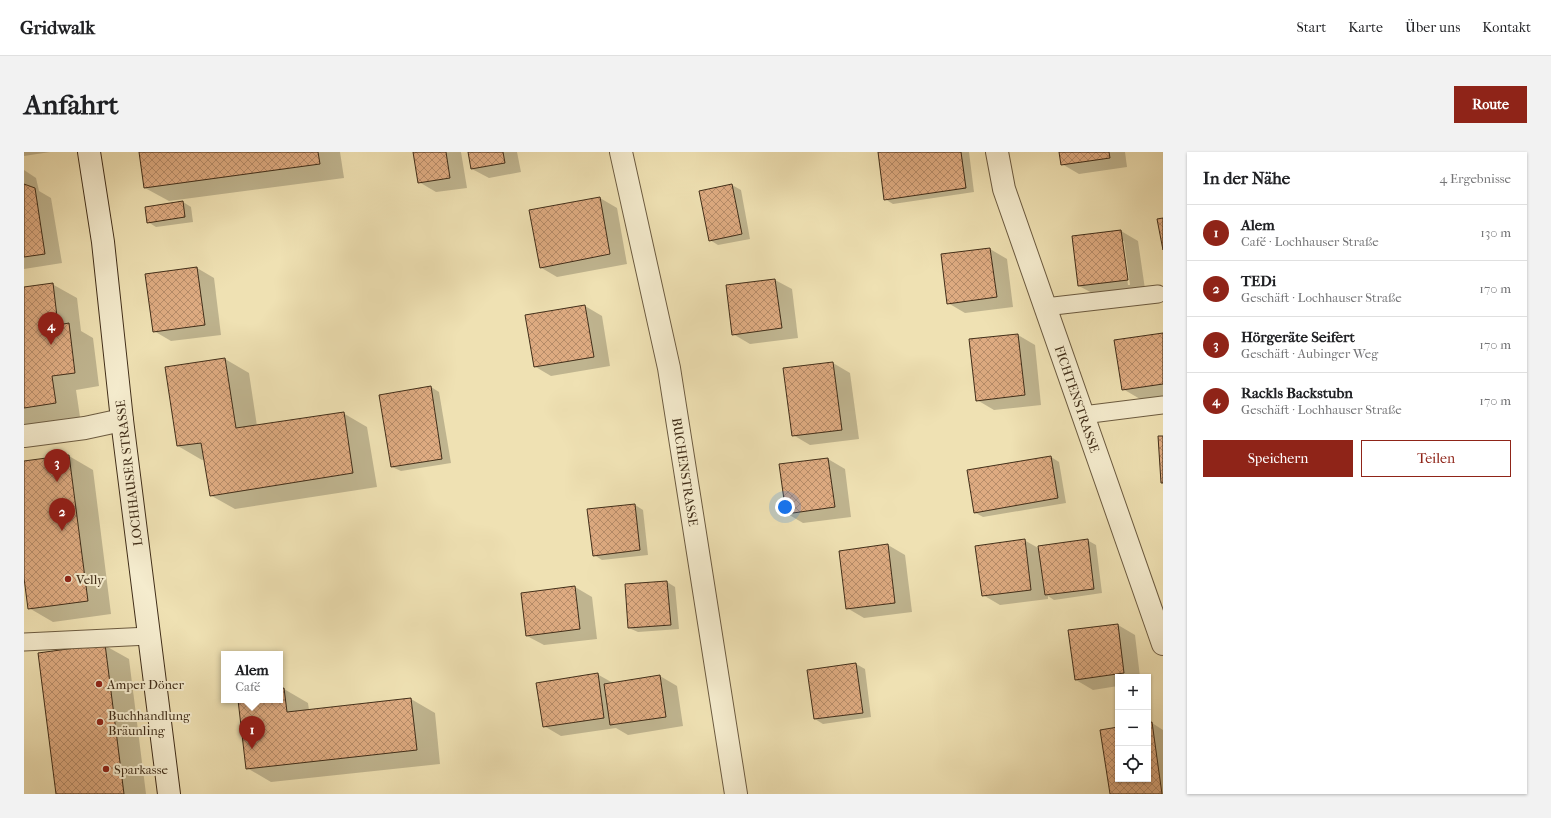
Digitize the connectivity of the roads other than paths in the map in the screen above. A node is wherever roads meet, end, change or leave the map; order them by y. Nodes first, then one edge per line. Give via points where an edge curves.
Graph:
1 (89, 152) edge
2 (622, 152) edge
3 (997, 152) edge
4 (1158, 294) dead end
5 (1045, 307) junction
6 (1163, 405) edge
7 (1083, 415) junction
8 (122, 420) junction
9 (24, 436) edge
10 (149, 636) junction
11 (24, 642) edge
12 (1163, 644) edge
13 (169, 794) edge
14 (736, 794) edge

1 - 8 street, LOCHHAUSER STRASSE via 103,242
2 - 14 street, BUCHENSTRASSE via 669,368
3 - 5 street, FICHTENSTRASSE via 1004,189
4 - 5 lane
5 - 7 street, FICHTENSTRASSE
6 - 7 lane
7 - 12 street, FICHTENSTRASSE
8 - 9 street
8 - 10 street, LOCHHAUSER STRASSE
10 - 11 lane
10 - 13 street, LOCHHAUSER STRASSE

